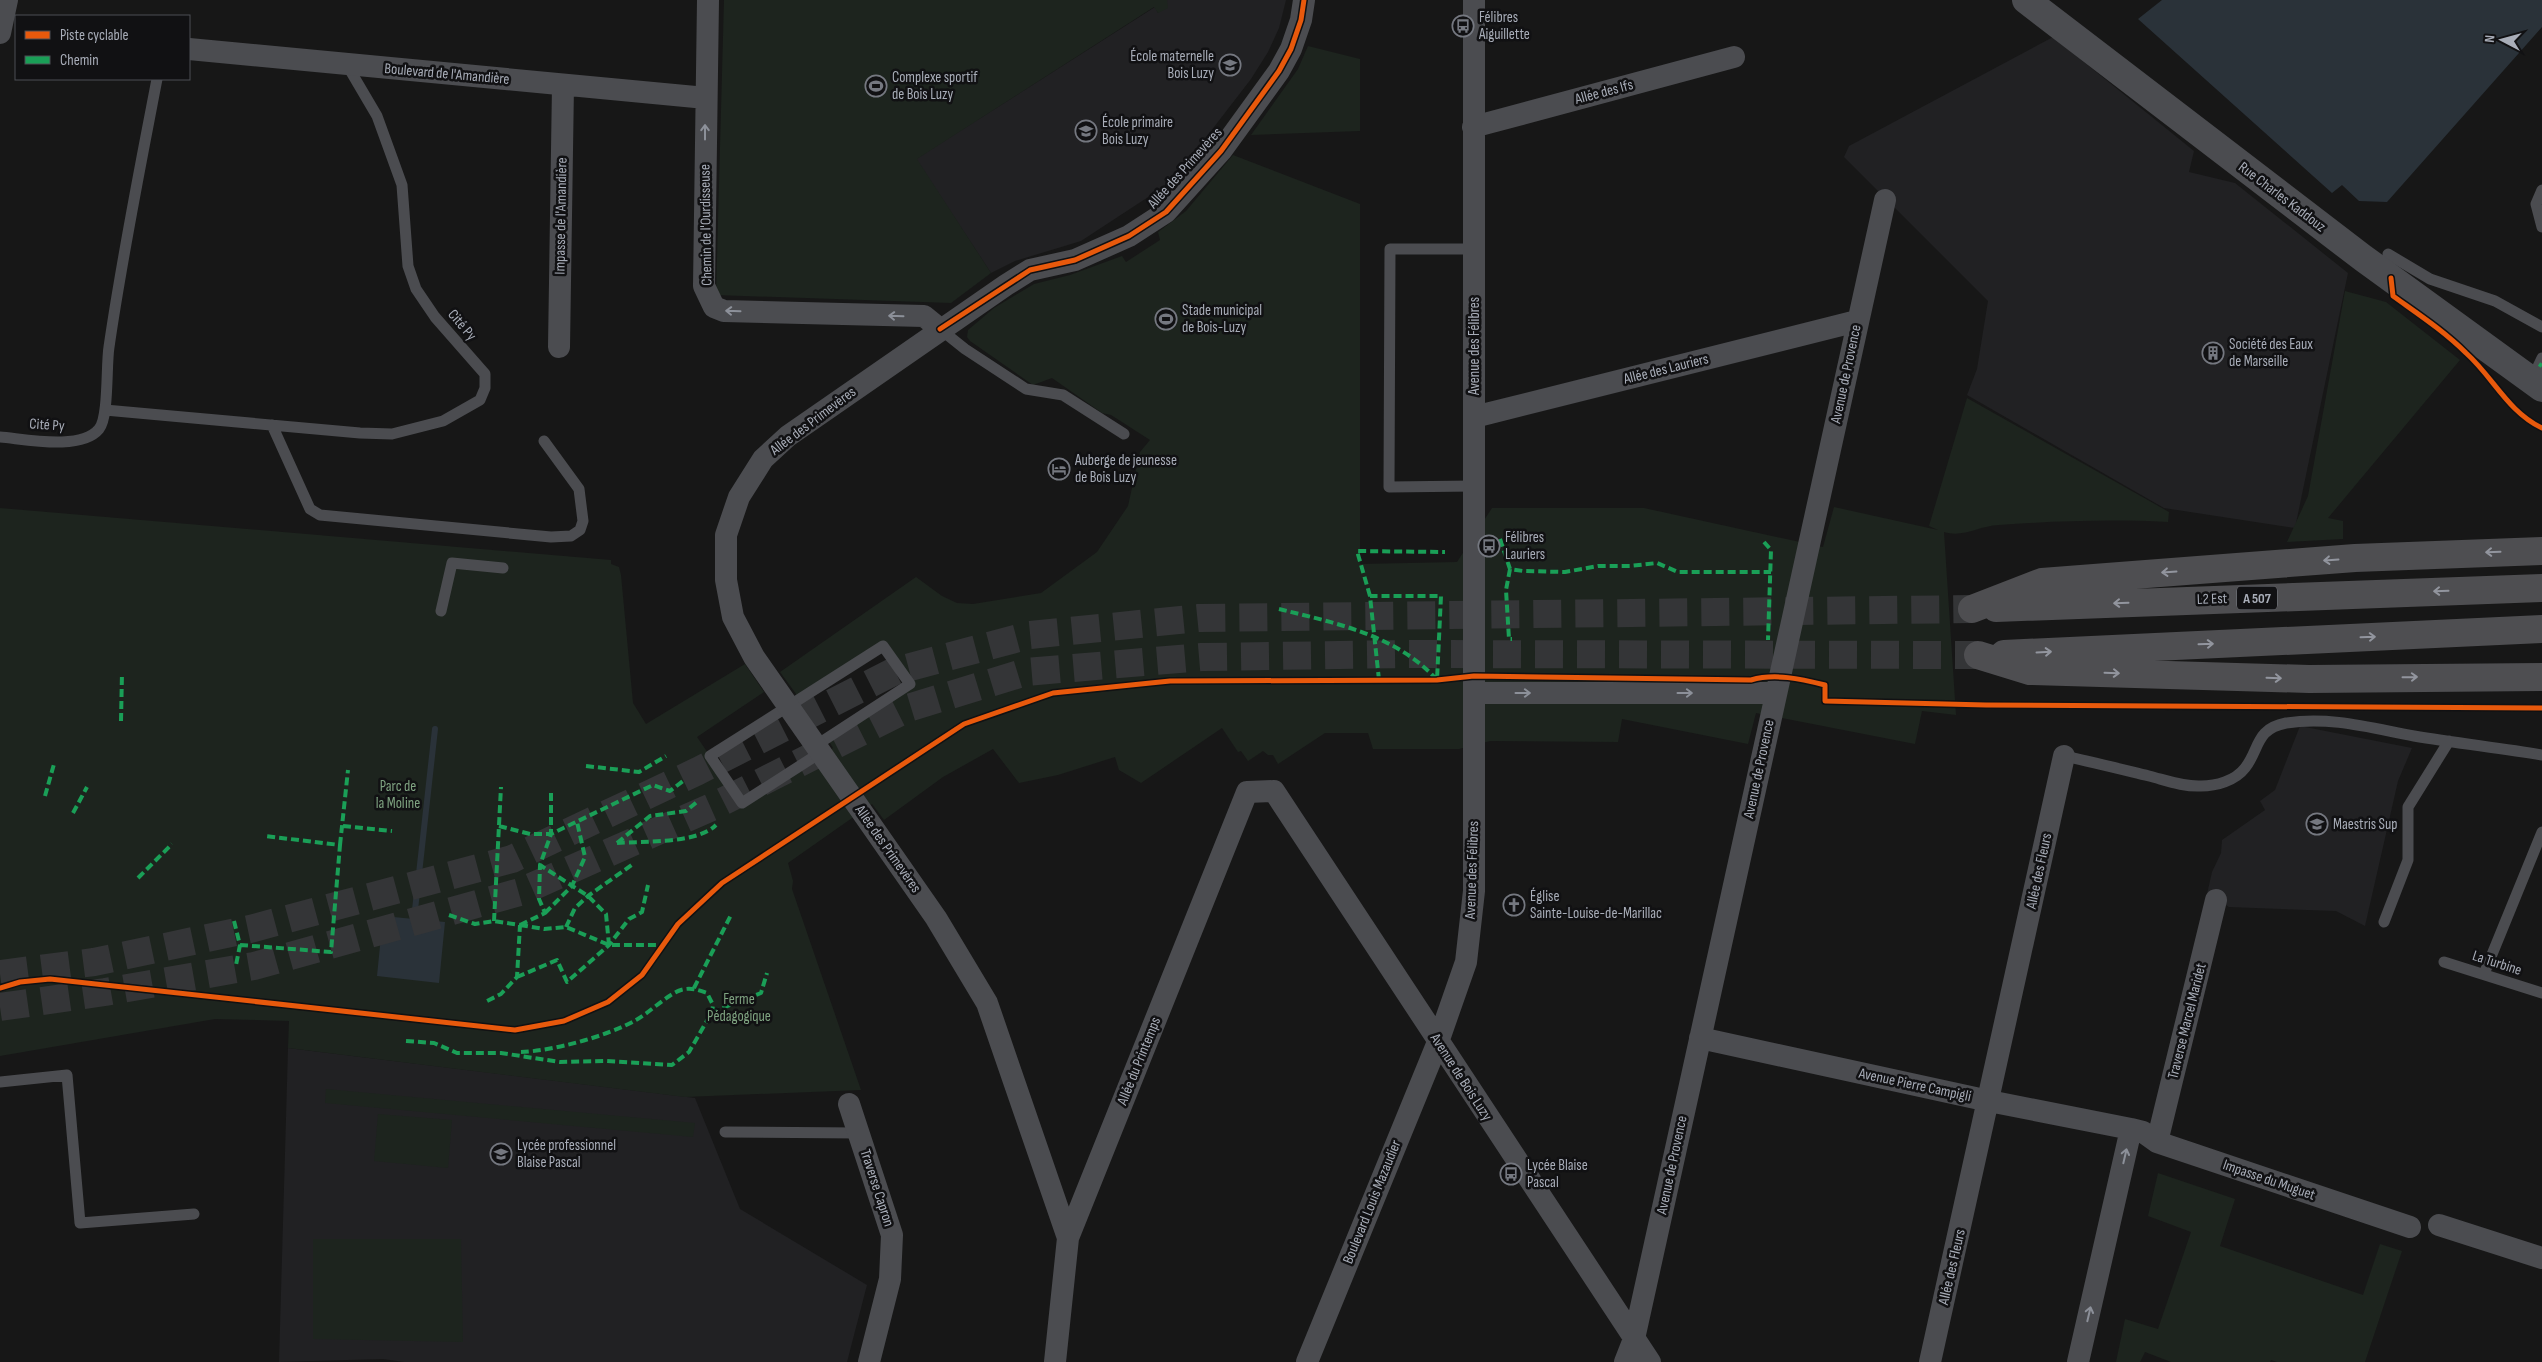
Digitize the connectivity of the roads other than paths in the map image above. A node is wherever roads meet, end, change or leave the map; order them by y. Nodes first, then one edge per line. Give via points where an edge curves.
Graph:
1 (7, 0) edge
2 (708, 0) edge
3 (1304, 0) edge
4 (1474, 0) edge
5 (2026, 0) edge
6 (6, 30) edge
7 (190, 50) edge
8 (1734, 57) dead end
9 (347, 65) junction
10 (158, 80) edge
11 (563, 85) junction
12 (706, 98) junction
13 (1473, 127) junction
14 (2542, 190) edge
15 (1886, 200) dead end
16 (2542, 227) edge
17 (1473, 249) junction
18 (2388, 254) dead end
19 (1857, 321) junction
20 (2542, 327) edge
21 (940, 329) junction
22 (559, 347) dead end
23 (2539, 375) edge
24 (105, 410) junction
25 (1474, 417) junction
26 (272, 425) junction
27 (1124, 434) dead end
28 (0, 437) edge
29 (544, 441) dead end
30 (1474, 486) junction
31 (2542, 550) edge
32 (504, 568) dead end
33 (2542, 588) edge
34 (441, 611) dead end
35 (2542, 629) edge
36 (2542, 677) edge
37 (1474, 693) junction
38 (1776, 693) junction
39 (787, 705) junction
40 (2449, 741) junction
41 (818, 749) junction
42 (2542, 755) edge
43 (2064, 756) joint
44 (1274, 791) joint
45 (2542, 832) edge
46 (2216, 900) dead end
47 (2384, 922) dead end
48 (2444, 962) dead end
49 (2484, 974) junction
50 (2542, 993) edge
51 (1700, 1038) junction
52 (1438, 1042) junction
53 (0, 1082) edge
54 (1989, 1101) junction
55 (849, 1104) dead end
56 (2131, 1129) junction
57 (725, 1132) dead end
58 (858, 1133) junction
59 (2158, 1142) junction
60 (194, 1214) dead end
61 (2439, 1225) dead end
62 (2410, 1227) dead end
63 (1068, 1238) junction
64 (2542, 1258) edge
65 (1634, 1339) junction
66 (869, 1362) edge
67 (1054, 1362) edge
68 (1307, 1362) edge
69 (1625, 1362) edge
70 (1650, 1362) edge
71 (1930, 1362) edge
72 (2078, 1362) edge

1 - 6 street
2 - 12 street, Chemin de l'Ourdisseuse
3 - 21 street, Allée des Primevères via 1291,50 1279,71 1221,151 1166,212 1129,236 1075,260 1030,270
4 - 13 street, Avenue des Félibres
5 - 23 street, Rue Charles Kaddouz via 2363,258
7 - 9 street, Boulevard de l'Amandière
8 - 13 street, Allée des Ifs
9 - 11 street, Boulevard de l'Amandière
9 - 26 lane, Cité Py via 378,116 402,185 408,266 416,288 435,317 484,374 485,388 480,400 444,421 392,434
10 - 24 lane, Cité Py via 116,297 108,353
11 - 12 street, Boulevard de l'Amandière
11 - 22 street, Impasse de l'Amandière
21 -> 12 street, Chemin de l'Ourdisseuse via 924,316 724,311 714,306 704,286
13 - 17 street, Avenue des Félibres
14 - 16 lane via 2536,204
15 - 19 street, Avenue de Provence
17 - 25 street, Avenue des Félibres
17 - 30 lane via 1390,249 1389,487
18 - 20 lane via 2430,278 2495,301
19 - 25 street, Allée des Lauriers
19 - 38 street, Avenue de Provence
21 - 27 lane via 1026,389 1063,395
21 - 39 street, Allée des Primevères via 788,436 764,460 739,497 726,535 726,580 733,617 754,657
24 - 26 lane, Cité Py
24 - 28 lane, Cité Py via 100,428 89,437 69,442
25 - 30 street, Avenue des Félibres
26 - 29 lane via 310,509 320,515 551,537 571,536 580,530 584,521 579,489
30 - 37 street, Avenue des Félibres
31 - 33 highway, L2 Est / A 507 via 2355,558 2042,582 1972,608
32 - 34 lane via 452,563
35 - 36 highway via 1978,655 2030,671 2309,678
37 -> 38 street
37 - 52 street, Avenue des Félibres via 1474,890 1466,962
38 - 51 street, Avenue de Provence
39 - 41 street, Allée des Primevères
39 - 41 lane via 710,756 742,803
39 - 41 lane via 883,646 910,684
40 - 42 lane, Allée des Fleurs
40 - 43 lane, Allée des Fleurs via 2355,723 2316,720 2285,723 2269,729 2256,744 2245,768 2231,779 2199,786
40 - 47 lane via 2408,807 2408,860
41 - 63 street, Allée des Primevères via 936,918 987,1003
43 - 54 street, Allée des Fleurs
44 - 52 street, Avenue de Bois Luzy
44 - 63 street, Allée du Printemps via 1247,792
45 - 49 lane
46 - 59 street, Traverse Marcel Maridet
48 - 49 lane, La Turbine
49 - 50 lane, La Turbine
51 - 54 street, Avenue Pierre Campigli
51 - 65 street, Avenue de Provence
52 - 65 street, Avenue de Bois Luzy
52 - 68 street, Boulevard Louis Mazaudier
53 - 60 lane via 67,1075 80,1223
54 - 56 street, Avenue Pierre Campigli
54 - 71 street, Allée des Fleurs
55 - 58 street, Traverse Capron
56 - 59 street, Impasse du Muguet via 2143,1132
72 -> 56 street
57 - 58 lane
58 - 66 street, Traverse Capron via 892,1235 890,1279
59 - 62 street, Impasse du Muguet
61 - 64 street
63 - 67 street, Allée du Printemps
65 - 69 street, Avenue de Provence
65 - 70 street, Avenue de Bois Luzy

